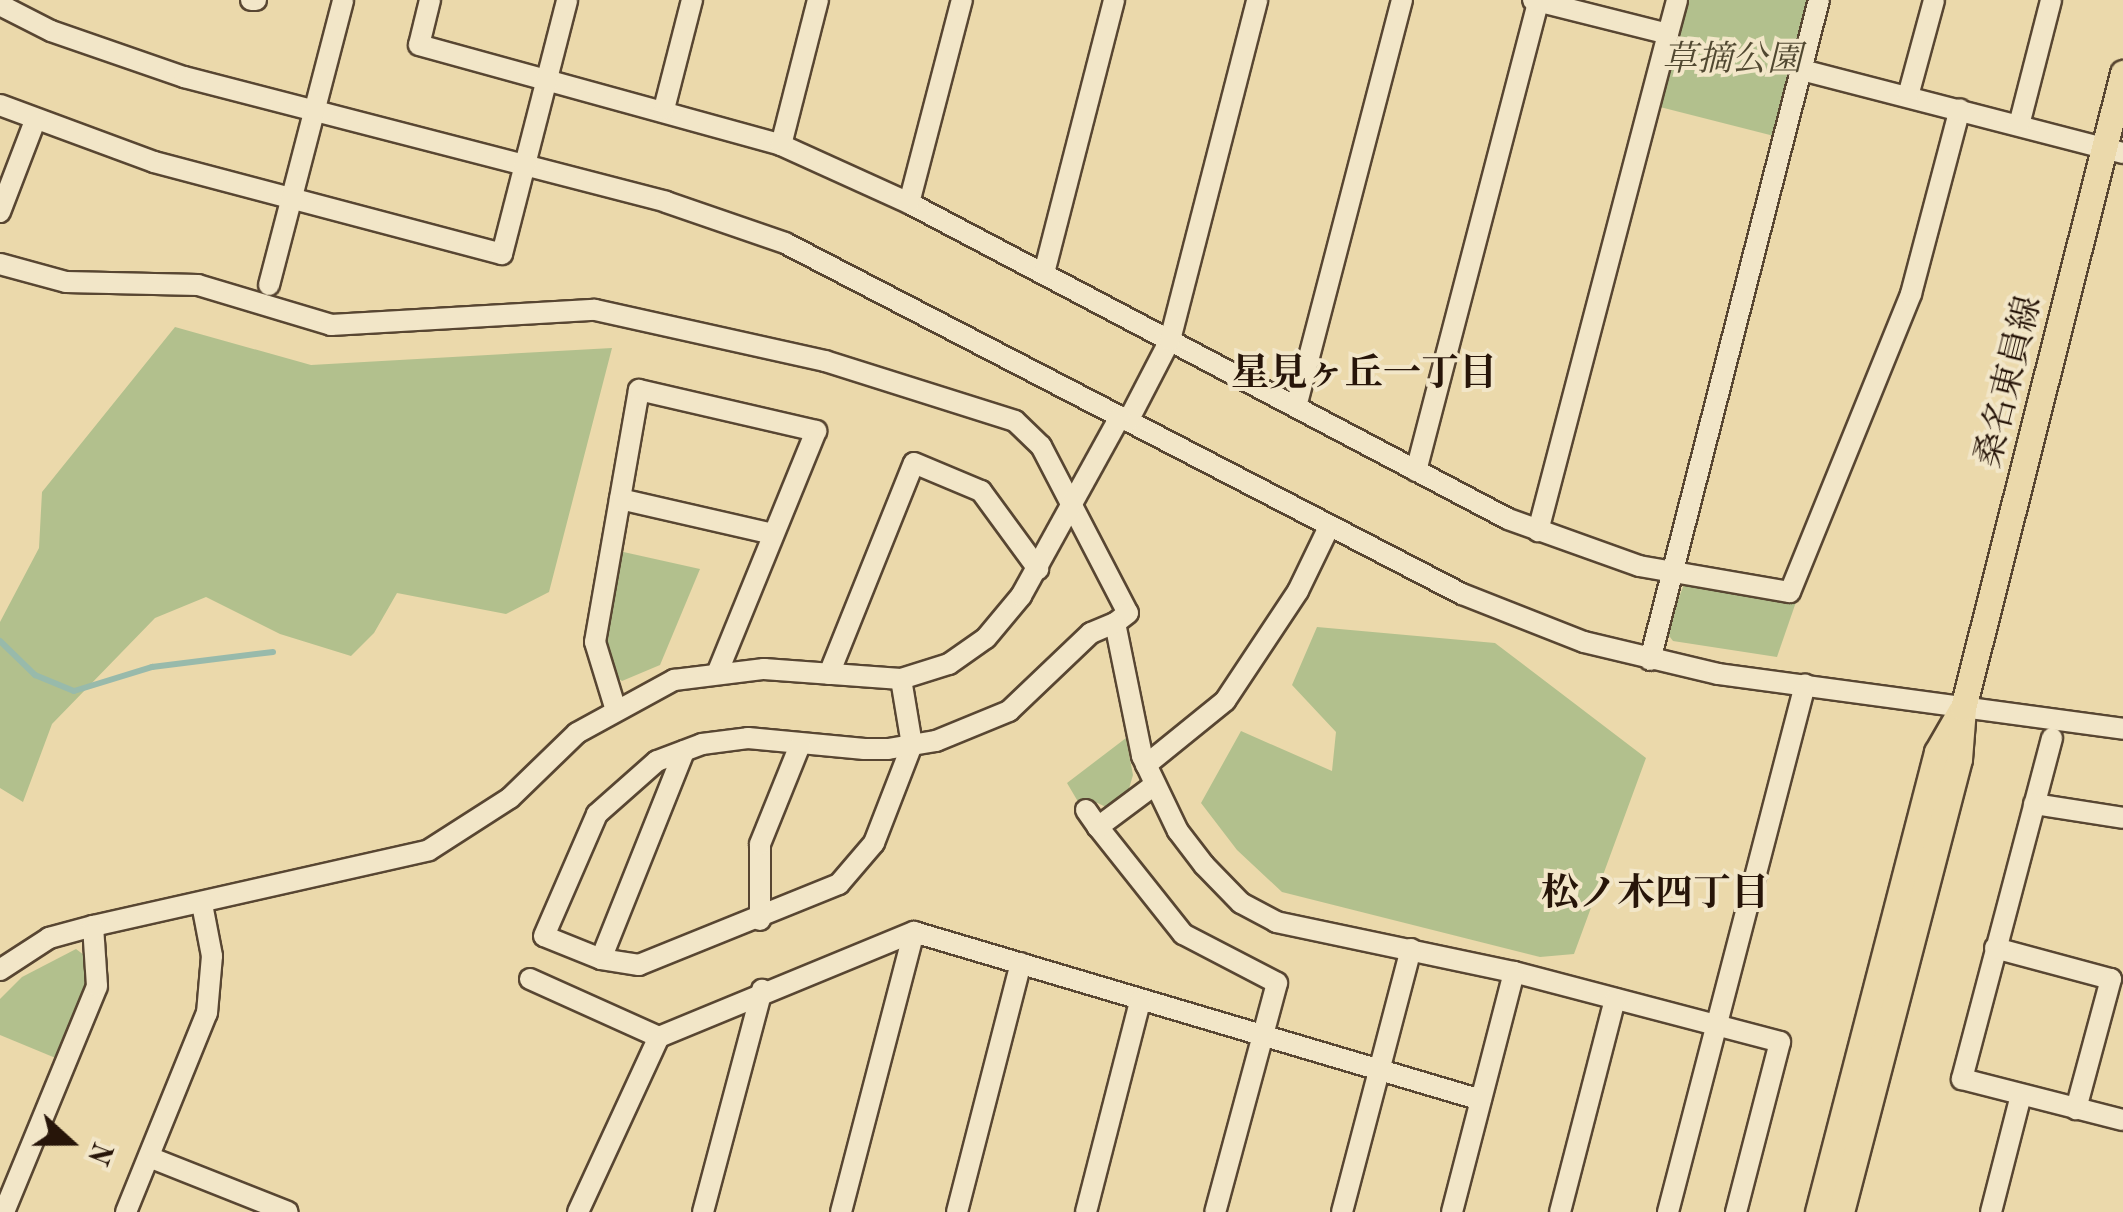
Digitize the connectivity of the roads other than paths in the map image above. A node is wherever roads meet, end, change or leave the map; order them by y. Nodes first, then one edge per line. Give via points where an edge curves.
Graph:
1 (343, 0) edge
2 (430, 0) edge
3 (567, 0) edge
4 (692, 0) edge
5 (818, 0) edge
6 (962, 0) edge
7 (1114, 0) edge
8 (1258, 0) edge
9 (1402, 0) edge
10 (1537, 0) edge
11 (1677, 0) edge
12 (1820, 0) edge
13 (1934, 0) edge
14 (2051, 0) edge
15 (0, 5) edge
16 (1668, 34) junction
17 (1802, 70) junction
18 (2123, 72) edge
19 (546, 78) junction
20 (1908, 96) junction
21 (0, 105) edge
22 (664, 109) junction
23 (1960, 109) junction
24 (314, 112) junction
25 (34, 121) junction
26 (2019, 125) junction
27 (781, 145) junction
28 (2113, 150) edge
29 (524, 166) junction
30 (291, 197) junction
31 (910, 203) junction
32 (0, 212) edge
33 (0, 264) edge
34 (1044, 274) junction
35 (269, 284) dead end
36 (1170, 340) junction
37 (1296, 407) junction
38 (1124, 419) junction
39 (1416, 470) junction
40 (620, 499) junction
41 (1069, 508) junction
42 (1329, 527) junction
43 (1538, 531) junction
44 (773, 534) junction
45 (1038, 568) junction
46 (1672, 574) junction
47 (1115, 623) junction
48 (1650, 660) junction
49 (717, 673) junction
50 (828, 674) junction
51 (901, 679) junction
52 (1805, 685) junction
53 (615, 708) junction
54 (1963, 708) junction
55 (2123, 729) edge
56 (2052, 738) dead end
57 (800, 745) junction
58 (912, 745) junction
59 (684, 751) junction
60 (1146, 765) junction
61 (1153, 786) junction
62 (2034, 804) junction
63 (2123, 818) edge
64 (202, 904) junction
65 (760, 920) junction
66 (92, 926) junction
67 (914, 932) junction
68 (1995, 948) junction
69 (1411, 949) junction
70 (601, 959) junction
71 (1022, 964) junction
72 (0, 970) edge
73 (1514, 972) junction
74 (530, 979) dead end
75 (762, 990) junction
76 (1615, 999) junction
77 (1140, 1001) junction
78 (1716, 1026) junction
79 (659, 1037) junction
80 (1259, 1038) junction
81 (1378, 1075) junction
82 (2020, 1094) junction
83 (1481, 1100) junction
84 (2076, 1109) junction
85 (2123, 1120) edge
86 (149, 1157) junction
87 (7, 1184) edge
88 (250, 1206) edge
89 (4, 1212) edge
90 (126, 1212) edge
91 (288, 1212) edge
92 (578, 1212) edge
93 (703, 1212) edge
94 (841, 1212) edge
95 (957, 1212) edge
96 (1086, 1212) edge
97 (1214, 1212) edge
98 (1342, 1212) edge
99 (1452, 1212) edge
100 (1560, 1212) edge
101 (1668, 1212) edge
102 (1736, 1212) edge
103 (1818, 1212) edge
104 (1842, 1212) edge
105 (1991, 1212) edge

1 - 24 street
2 - 19 street via 418,46
3 - 19 street
4 - 22 street
5 - 27 street
6 - 31 street
7 - 34 street
8 - 36 street
9 - 37 street
10 - 16 street
10 - 39 street
11 - 16 street
12 - 17 street
13 - 20 street
14 - 26 street
15 - 24 street via 134,62
16 - 43 street
17 - 20 street
17 - 46 street
18 - 28 main road, 桑名東員線
19 - 22 street
19 - 29 street
20 - 23 street
21 - 25 street
22 - 27 street
23 - 26 street
23 - 46 street via 1911,294 1790,592
24 - 29 street
24 - 30 street
25 - 30 street via 154,162
25 - 32 street
26 - 28 street
27 - 31 street
28 - 54 main road, 桑名東員線
29 - 30 street via 502,254
29 - 38 street via 723,218 785,243
30 - 35 street
31 - 34 street
33 - 41 street via 66,282 198,285 332,325 595,310 825,361 1015,421 1041,446
34 - 36 street
36 - 37 street
36 - 38 street
37 - 39 street
38 - 41 street
38 - 42 street
39 - 43 street
40 - 44 street
40 - 44 street via 639,390 816,431
40 - 53 street via 594,642
41 - 45 street
41 - 47 street via 1128,612
42 - 48 street via 1524,621
42 - 60 street via 1298,592 1225,701
43 - 46 street
44 - 49 street
45 - 50 street via 981,492 914,463
45 - 51 street via 1006,618 968,653
46 - 48 street
47 - 58 street via 1091,633 1008,711
47 - 60 street
48 - 52 street
49 - 50 street
49 - 53 street via 674,680
50 - 51 street
51 - 58 street
52 - 54 street
52 - 78 street
53 - 64 street via 576,733 483,820 428,850
54 - 55 street
54 - 103 main road, 桑名東員線 via 1937,752
54 - 104 main road, 桑名東員線 via 1959,759
56 - 62 street
57 - 58 street
57 - 59 street via 748,738
57 - 65 street via 760,844
58 - 65 street via 858,865 821,894
59 - 70 street
59 - 70 street via 628,781 597,814 544,936
60 - 61 street
61 - 69 street via 1204,865 1260,916
61 - 80 street via 1092,818 1183,934 1277,983
62 - 63 street
62 - 68 street
64 - 66 street
64 - 86 street via 211,994
65 - 70 street via 639,965
66 - 72 street via 49,938
66 - 87 street via 97,986
67 - 71 street
67 - 75 street
67 - 94 street
68 - 82 street via 1962,1078
68 - 84 street via 2110,979
69 - 73 street
69 - 81 street
71 - 77 street
71 - 95 street
73 - 76 street
73 - 83 street
74 - 79 street
75 - 79 street
75 - 93 street
76 - 78 street
76 - 100 street
77 - 80 street
77 - 96 street
78 - 101 street
78 - 102 street via 1780,1042
79 - 92 street
80 - 81 street
80 - 97 street
81 - 83 street
81 - 98 street
82 - 84 street
82 - 105 street
83 - 99 street
84 - 85 street
86 - 88 street
86 - 90 street
87 - 89 street
88 - 91 street

